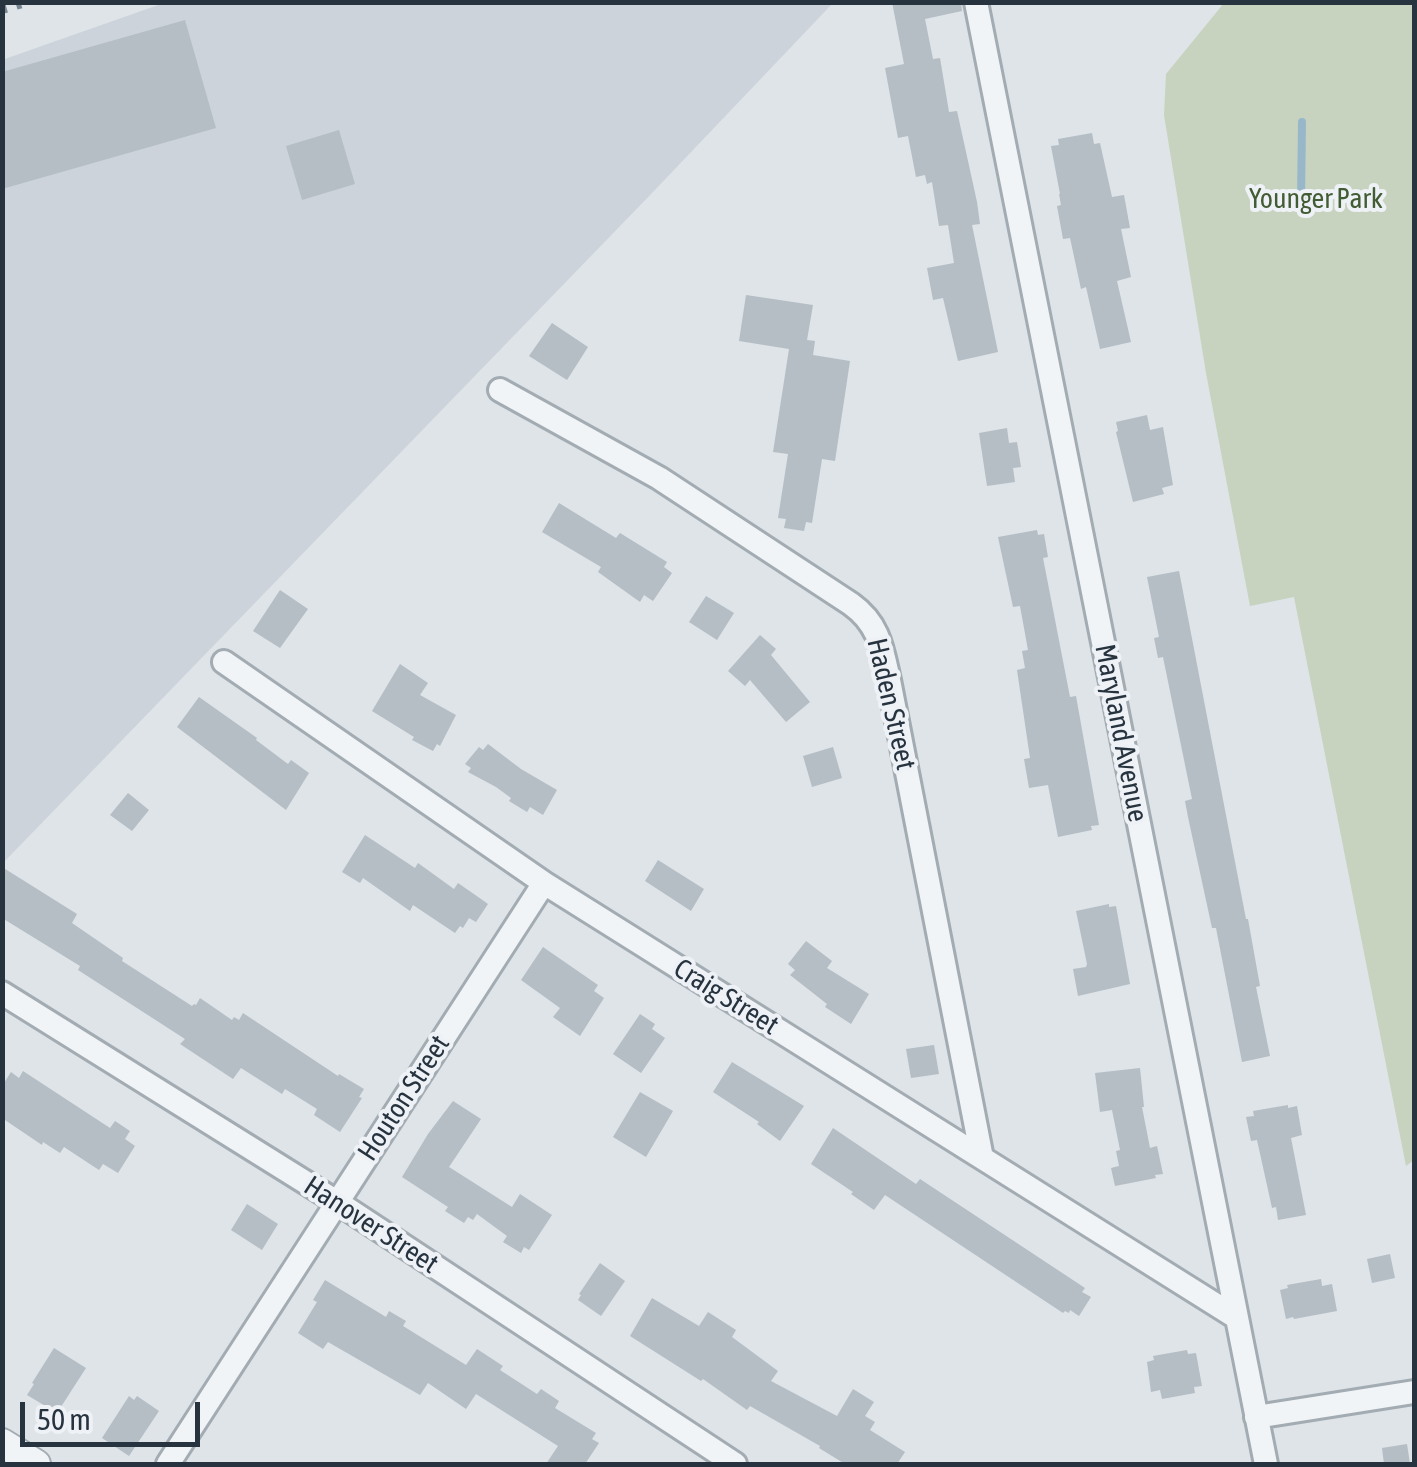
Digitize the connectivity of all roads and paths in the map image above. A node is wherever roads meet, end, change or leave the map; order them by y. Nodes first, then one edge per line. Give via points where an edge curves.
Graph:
1 (976, 2) edge
2 (500, 390) dead end
3 (224, 662) dead end
4 (544, 883) junction
5 (2, 993) edge
6 (982, 1158) junction
7 (337, 1202) junction
8 (1237, 1318) junction
9 (1414, 1392) edge
10 (1256, 1417) junction
11 (2, 1443) edge
12 (36, 1464) edge
13 (168, 1464) edge
14 (735, 1464) edge
15 (1266, 1464) edge

1 - 8 street, Maryland Avenue
2 - 6 street, Haden Street via 660,478 851,604 876,630
3 - 4 street, Craig Street
4 - 6 street, Craig Street
4 - 7 street, Houton Street
5 - 7 street, Hanover Street
6 - 8 street, Craig Street
7 - 13 street, Houton Street
7 - 14 street, Hanover Street
8 - 10 street, Maryland Avenue
9 - 10 street
10 - 15 street, Maryland Avenue
11 - 12 street

